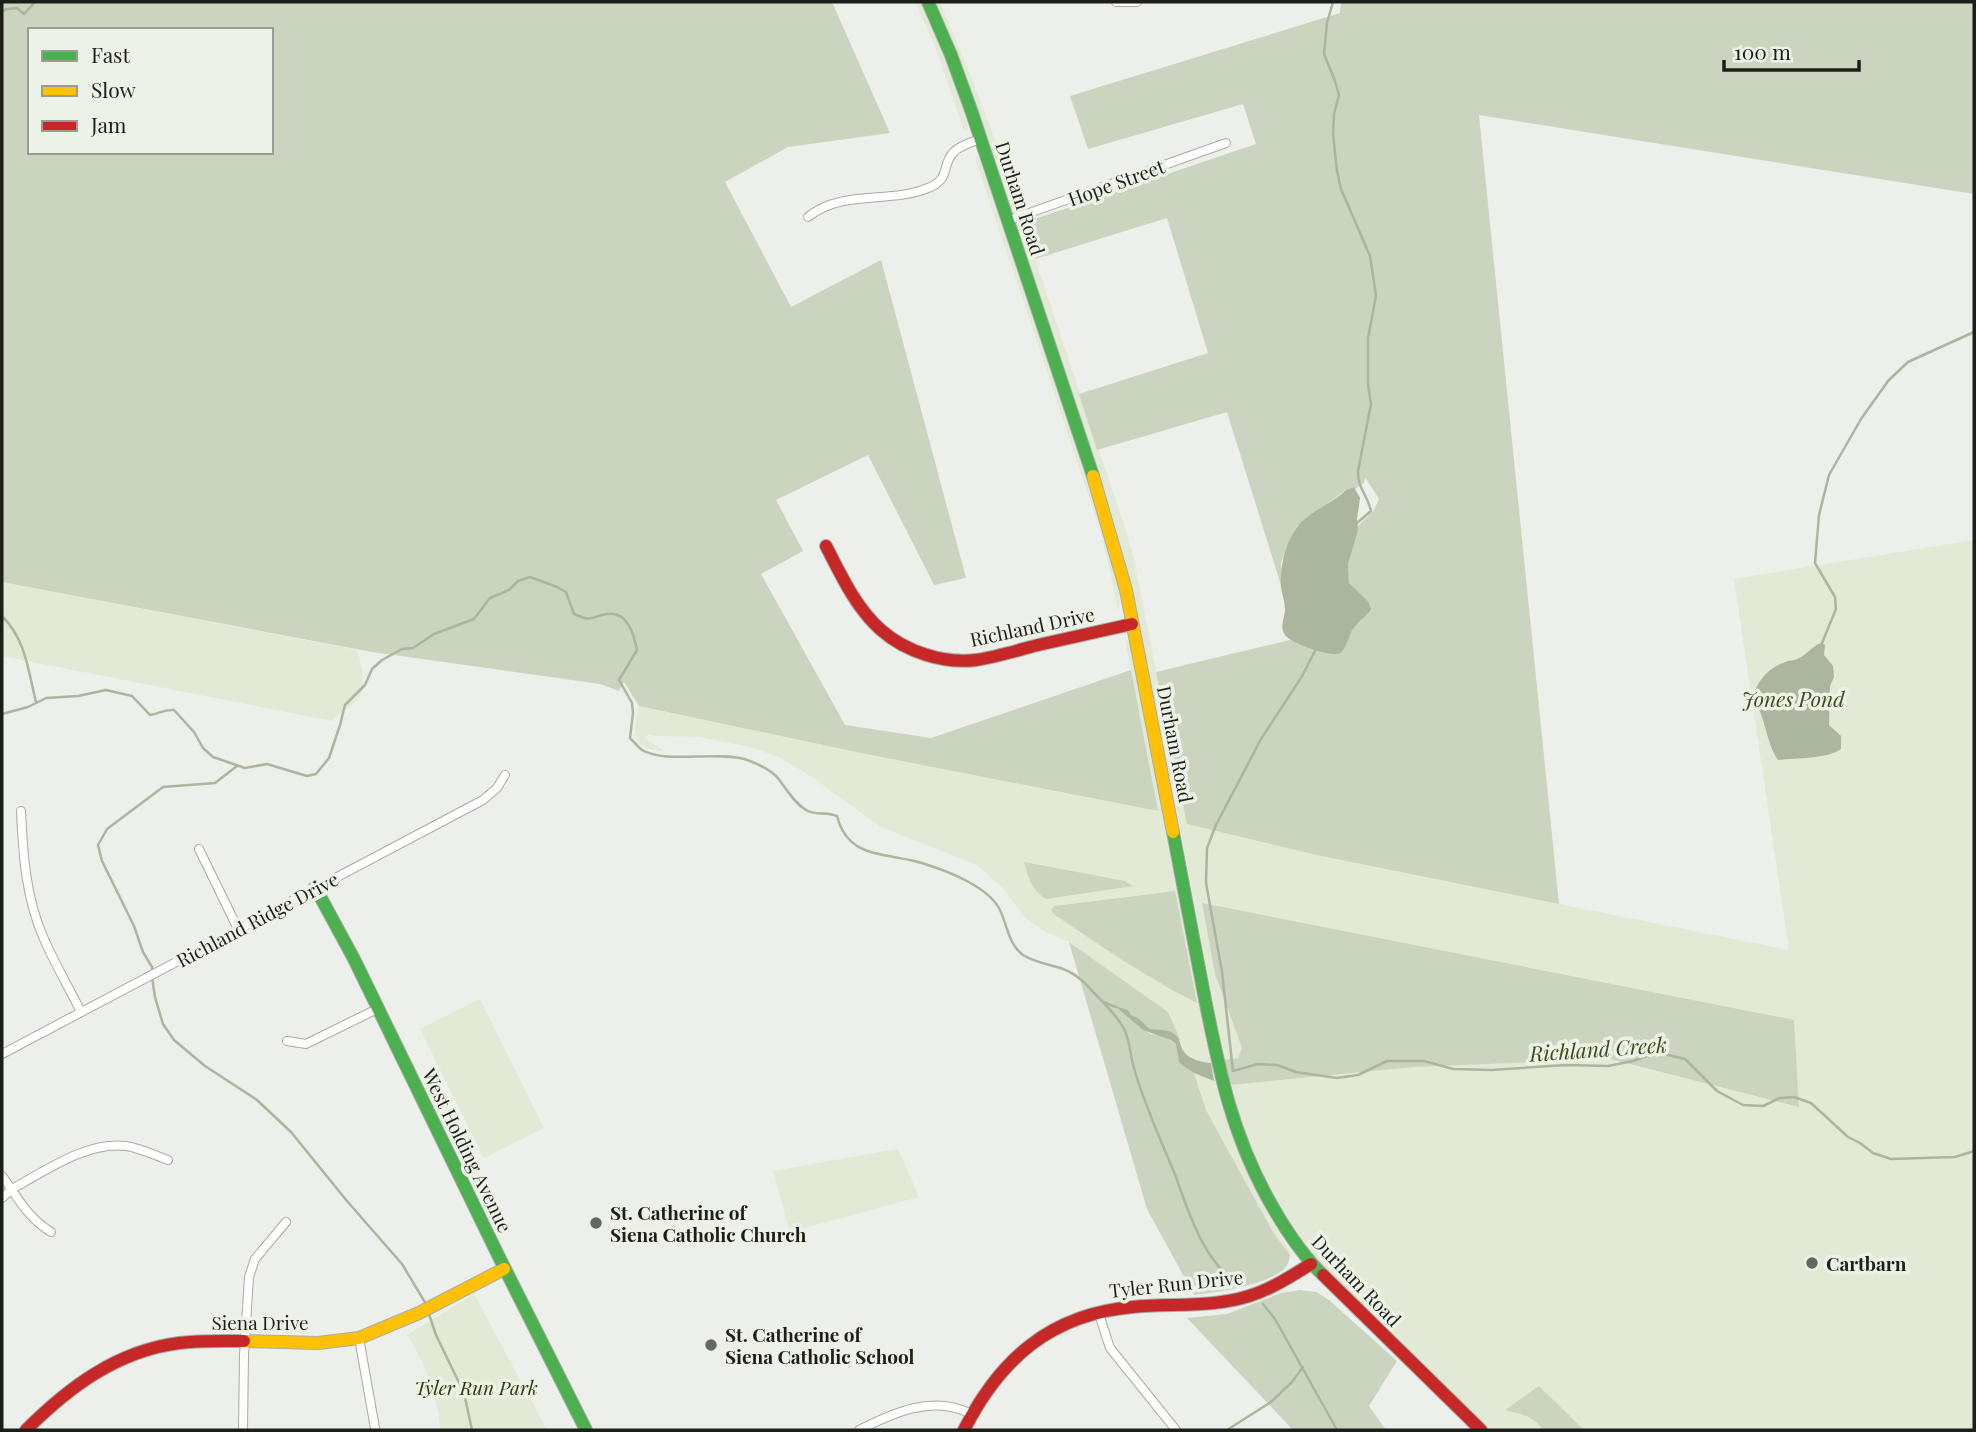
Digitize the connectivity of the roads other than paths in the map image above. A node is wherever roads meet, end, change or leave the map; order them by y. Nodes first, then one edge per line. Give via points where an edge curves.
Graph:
1 (928, 2) edge
2 (1116, 2) edge
3 (1137, 2) edge
4 (981, 139) junction
5 (1226, 143) dead end
6 (808, 218) dead end
7 (1007, 221) junction
8 (826, 546) dead end
9 (1132, 624) junction
10 (505, 775) dead end
11 (21, 811) dead end
12 (198, 849) dead end
13 (316, 887) junction
14 (238, 929) junction
15 (377, 1009) junction
16 (81, 1012) junction
17 (286, 1041) dead end
18 (2, 1054) edge
19 (168, 1160) dead end
20 (2, 1176) edge
21 (12, 1189) junction
22 (2, 1198) edge
23 (286, 1222) dead end
24 (51, 1232) dead end
25 (1311, 1264) junction
26 (504, 1269) junction
27 (1098, 1311) junction
28 (359, 1338) junction
29 (245, 1343) junction
30 (971, 1414) junction
31 (375, 1428) dead end
32 (26, 1430) edge
33 (243, 1430) edge
34 (586, 1430) edge
35 (859, 1430) edge
36 (964, 1430) edge
37 (1176, 1430) edge
38 (1481, 1430) edge

1 - 4 street, Durham Road
2 - 3 street
4 - 6 street via 952,154 943,176 932,187 838,202
4 - 7 street, Durham Road
5 - 7 street, Hope Street
7 - 9 street, Durham Road via 1109,524
8 - 9 street, Richland Drive via 867,616 884,634 930,657 974,660
9 - 25 street, Durham Road via 1231,1117 1261,1188
10 - 13 street, Richland Ridge Drive via 483,800
11 - 16 street via 32,904 43,937
12 - 14 street
13 - 14 street, Richland Ridge Drive
13 - 15 street, West Holding Avenue
14 - 16 street, Richland Ridge Drive
15 - 17 street via 306,1044
15 - 26 street, West Holding Avenue
16 - 18 street, Richland Ridge Drive
19 - 21 street via 128,1146 106,1145
20 - 21 street
21 - 22 street
21 - 24 street via 36,1222
23 - 29 street via 255,1259 249,1277
25 - 27 street, Tyler Run Drive via 1265,1291 1232,1300
25 - 38 street, Durham Road
26 - 28 street, Siena Drive via 417,1315
26 - 34 street, West Holding Avenue
27 - 30 street, Tyler Run Drive via 1065,1323 1005,1365
27 - 37 street via 1110,1348
28 - 29 street, Siena Drive
28 - 31 street
29 - 32 street, Siena Drive via 176,1343 114,1362 69,1390
29 - 33 street
30 - 35 street via 917,1405
30 - 36 street, Tyler Run Drive

